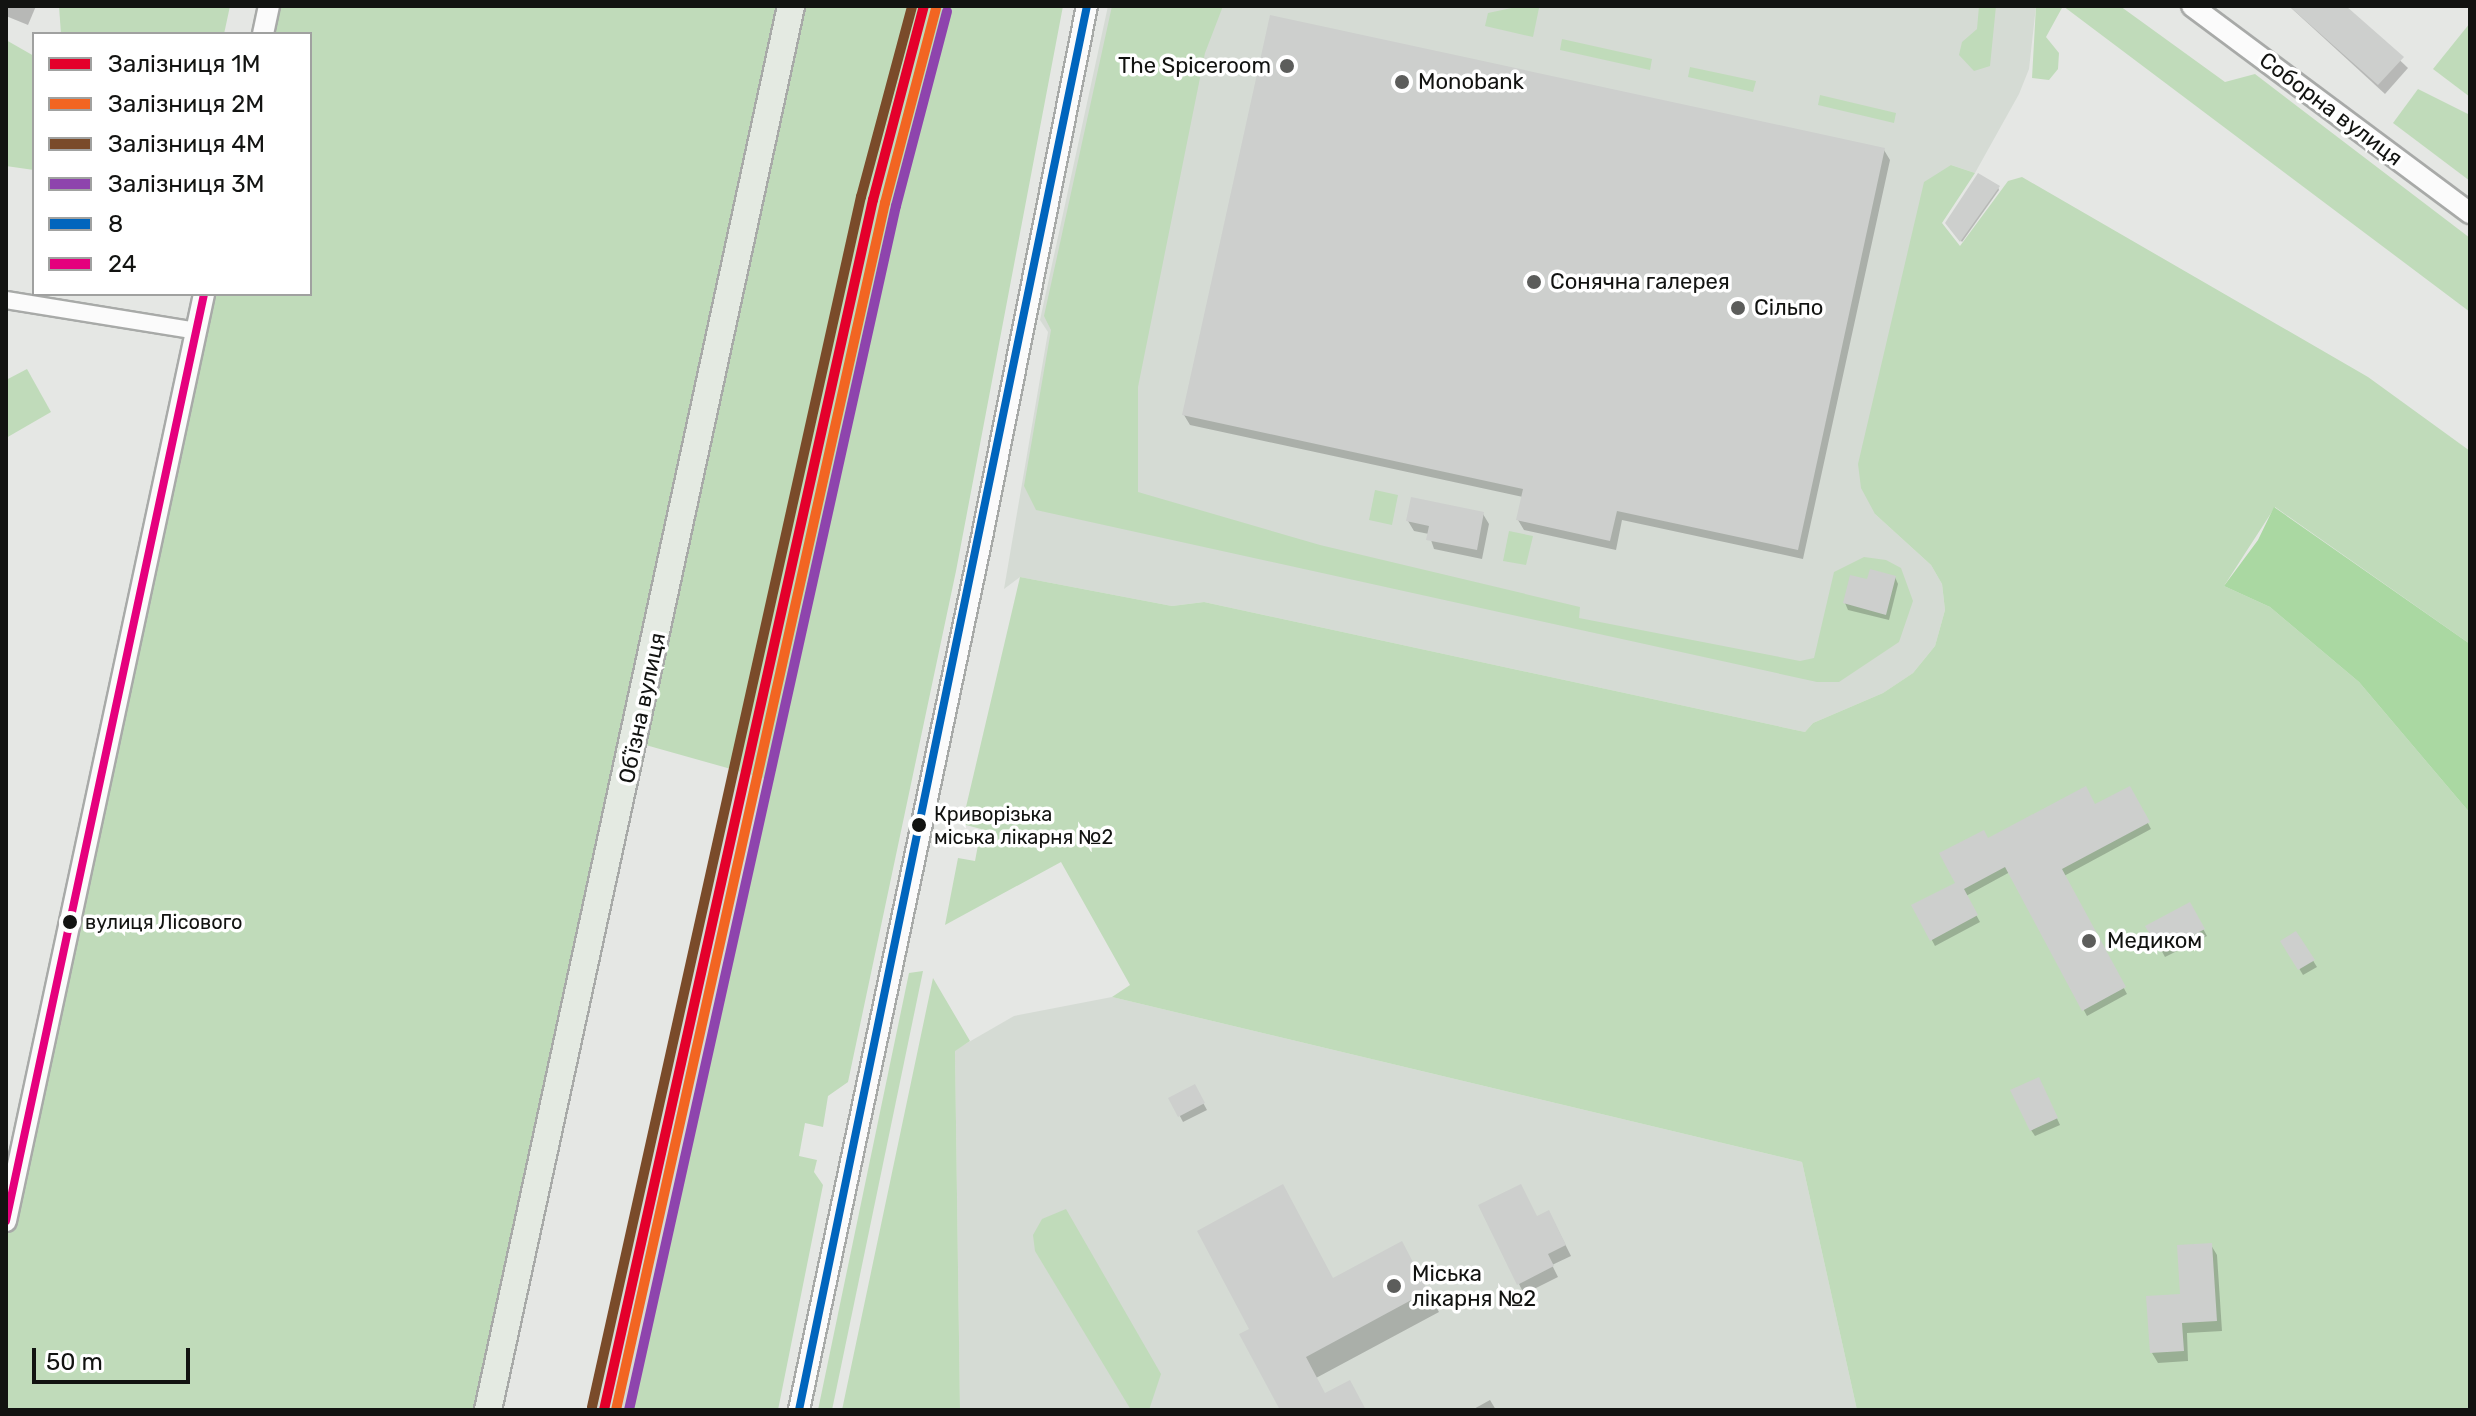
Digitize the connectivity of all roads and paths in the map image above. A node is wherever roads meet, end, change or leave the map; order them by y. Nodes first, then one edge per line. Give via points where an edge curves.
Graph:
1 (269, 6) edge
2 (791, 6) edge
3 (1087, 6) edge
4 (2192, 6) edge
5 (263, 32) edge
6 (2470, 213) edge
7 (204, 296) edge
8 (6, 300) edge
9 (197, 331) junction
10 (6, 1221) edge
11 (488, 1410) edge
12 (799, 1410) edge

1 - 5 street
2 - 11 main road, Обʼїзна вулиця
3 - 12 street
4 - 6 street, Соборна вулиця
7 - 9 street
8 - 9 street
9 - 10 street

